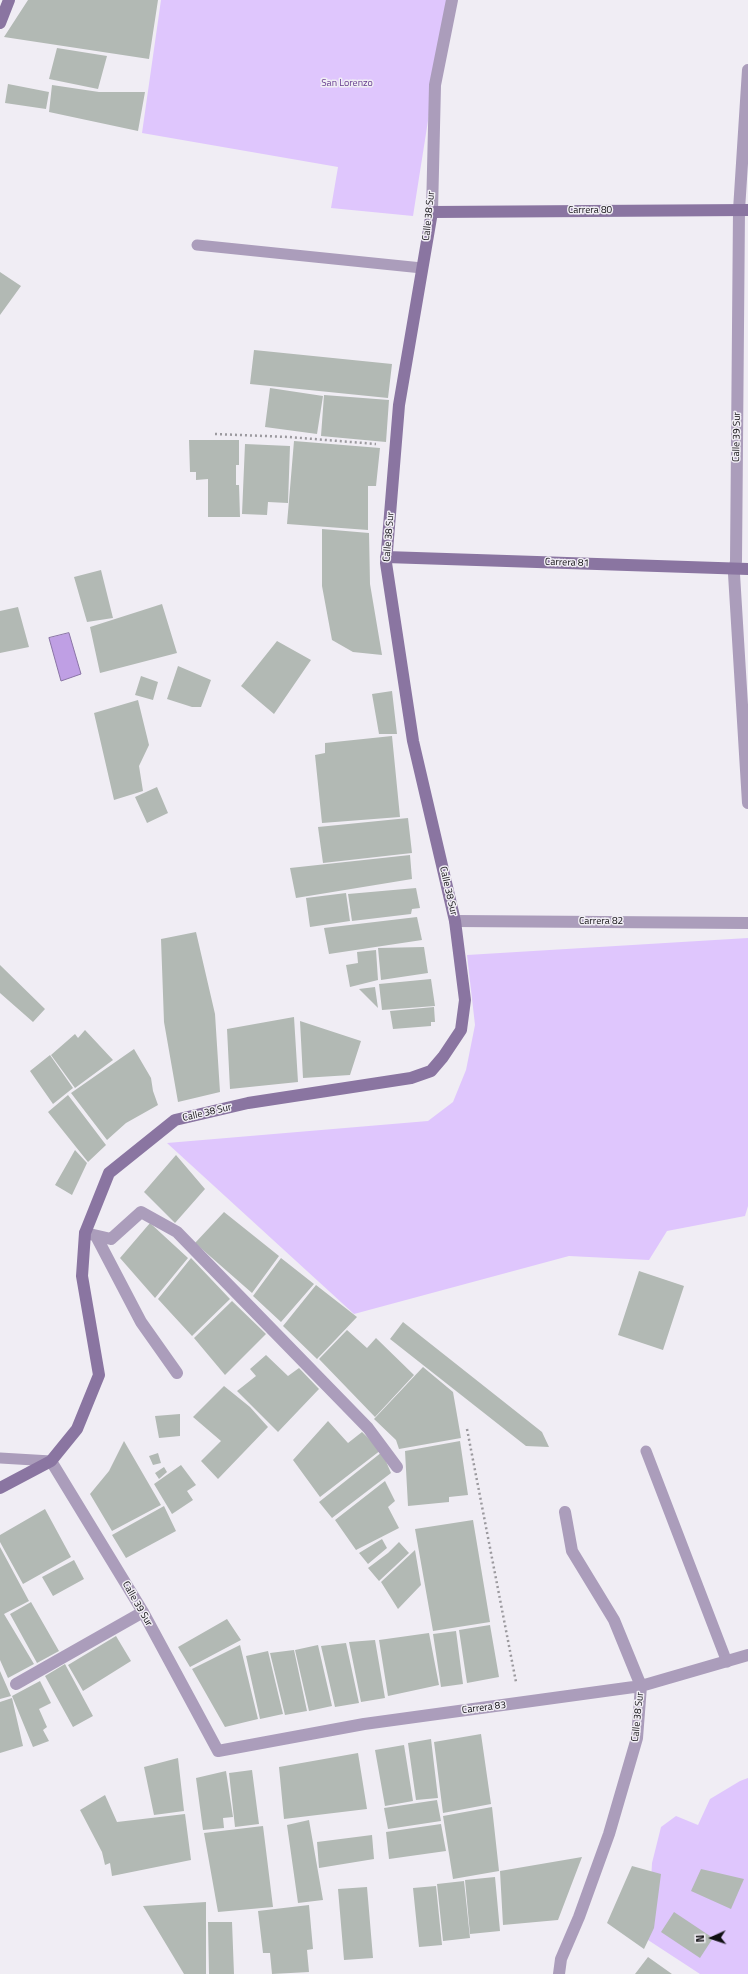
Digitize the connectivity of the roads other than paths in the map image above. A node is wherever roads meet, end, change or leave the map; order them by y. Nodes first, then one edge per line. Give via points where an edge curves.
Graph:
1 (9, 0) edge
2 (452, 0) edge
3 (0, 23) edge
4 (748, 70) edge
5 (744, 210) edge
6 (432, 212) junction
7 (197, 245) dead end
8 (422, 268) junction
9 (386, 557) junction
10 (735, 568) junction
11 (748, 569) edge
12 (748, 803) edge
13 (455, 921) junction
14 (748, 923) edge
15 (91, 1234) junction
16 (177, 1373) dead end
17 (646, 1451) dead end
18 (0, 1458) edge
19 (51, 1461) junction
20 (397, 1467) dead end
21 (0, 1488) edge
22 (565, 1512) dead end
23 (143, 1612) junction
24 (748, 1655) edge
25 (727, 1662) junction
26 (16, 1684) dead end
27 (641, 1686) junction
28 (218, 1750) joint
29 (558, 1974) edge

1 - 3 street
2 - 6 street, Calle 38 Sur via 435,85
4 - 5 street, Calle 39 Sur
5 - 6 street, Carrera 80
5 - 10 street, Calle 39 Sur
6 - 8 street, Calle 38 Sur
7 - 8 lane
8 - 9 street, Calle 38 Sur via 399,405
9 - 10 street, Carrera 81
9 - 13 street, Calle 38 Sur via 413,742
10 - 11 street, Carrera 81
10 - 12 street, Calle 39 Sur
13 - 14 street, Carrera 82
13 - 15 street, Calle 38 Sur via 465,1000 461,1030 430,1071 411,1078 248,1103 175,1120 109,1173
15 - 16 street via 141,1322
15 - 19 street, Calle 38 Sur via 82,1276 99,1375 77,1429
15 - 20 street via 111,1239 141,1212 177,1232 368,1428
17 - 25 lane
18 - 19 lane
19 - 21 street, Calle 38 Sur
19 - 23 street, Calle 39 Sur
22 - 27 street, Calle 38 Sur via 572,1551 614,1620
23 - 26 street
23 - 28 street, Calle 39 Sur
24 - 25 street, Carrera 83
25 - 27 street, Carrera 83
27 - 28 street, Carrera 83 via 364,1724
27 - 29 street, Calle 38 Sur via 637,1738 602,1858 561,1959

